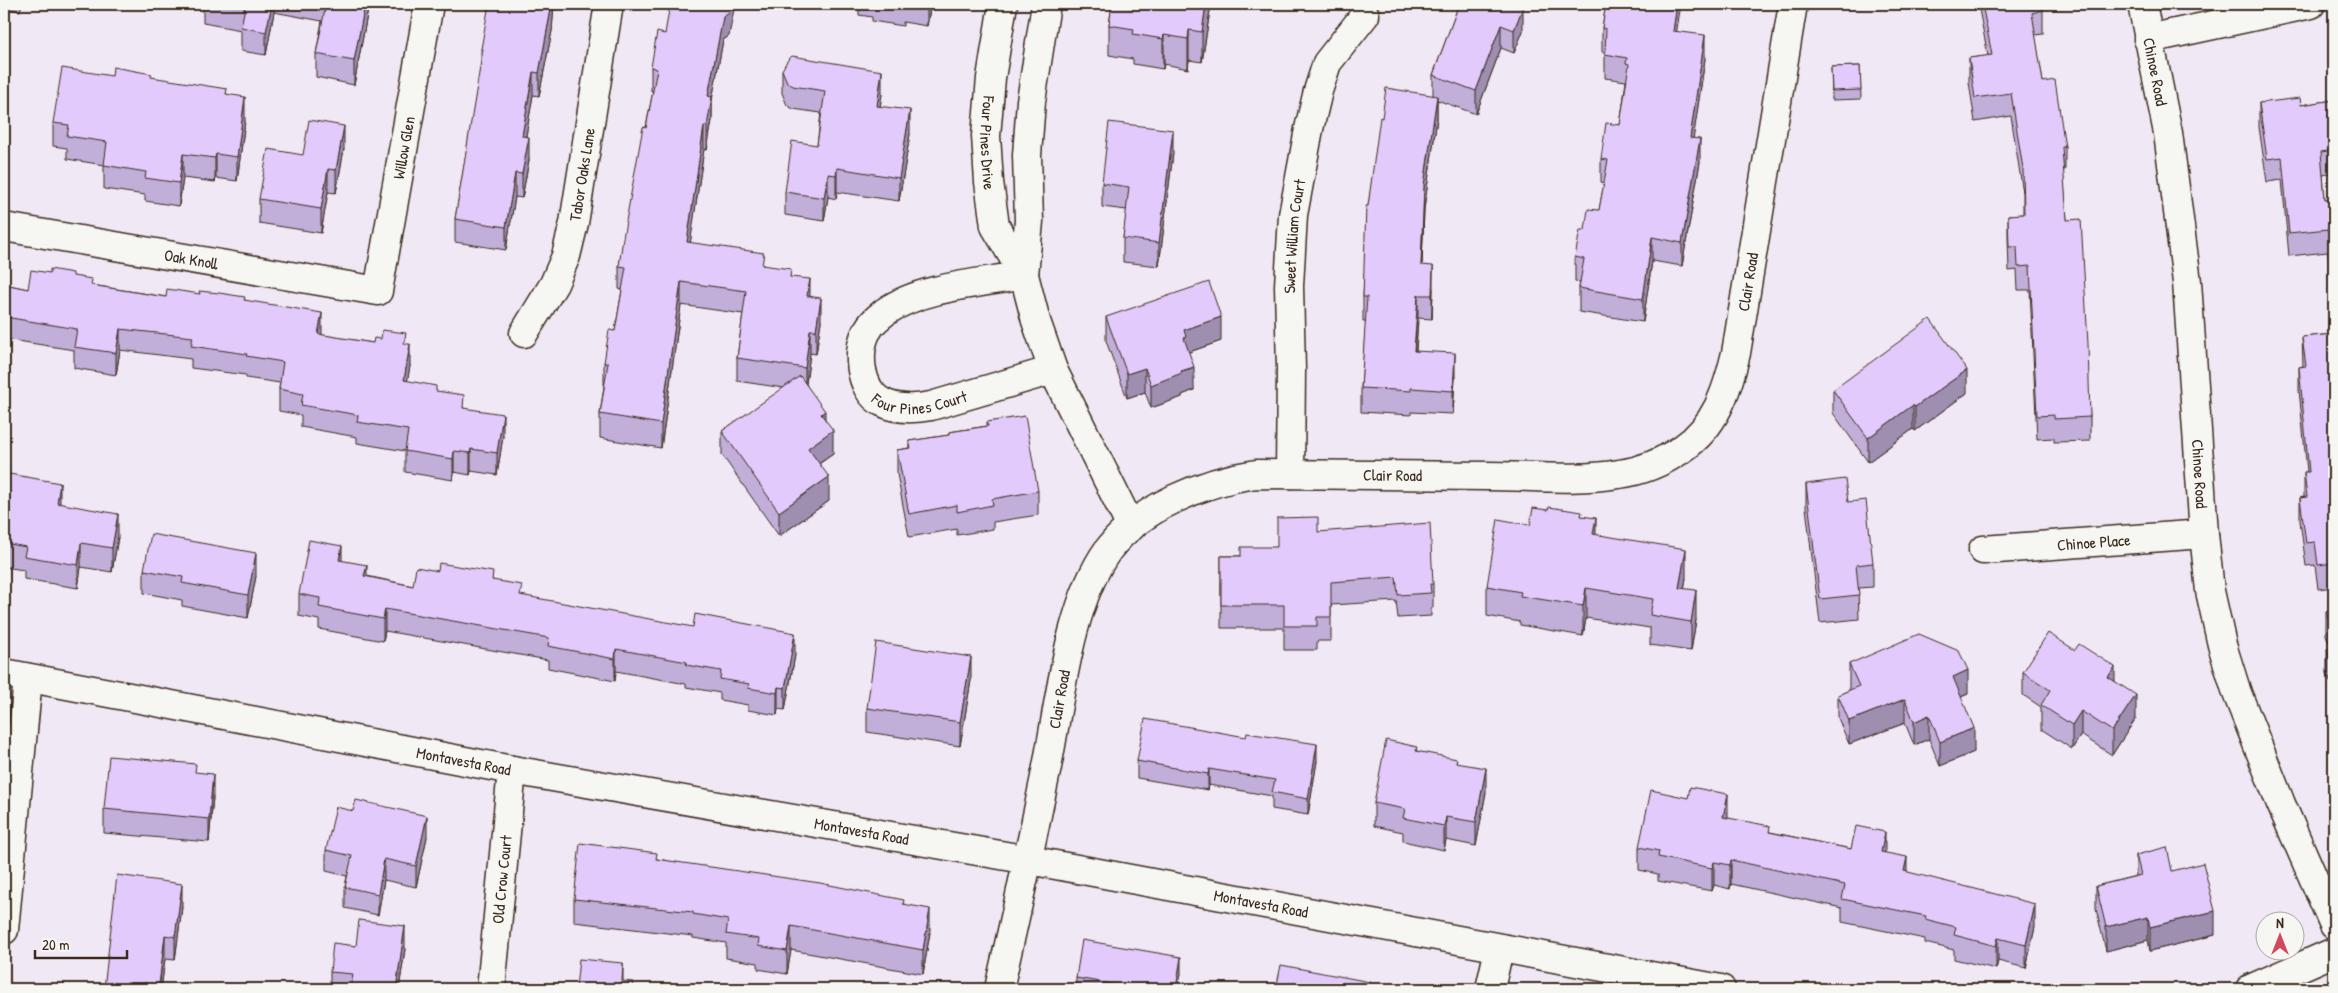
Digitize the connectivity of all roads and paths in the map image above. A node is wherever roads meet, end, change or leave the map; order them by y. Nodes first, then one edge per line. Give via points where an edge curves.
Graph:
1 (429, 4) edge
2 (609, 4) edge
3 (1003, 4) edge
4 (1046, 4) edge
5 (1793, 4) edge
6 (2142, 4) edge
7 (2311, 4) edge
8 (1365, 16) dead end
9 (2148, 39) junction
10 (4, 227) edge
11 (1024, 275) junction
12 (378, 291) joint
13 (524, 334) dead end
14 (1053, 370) junction
15 (1290, 474) junction
16 (1131, 527) junction
17 (2204, 534) junction
18 (1983, 550) dead end
19 (16, 676) edge
20 (512, 770) junction
21 (1028, 860) junction
22 (2334, 925) edge
23 (4, 930) edge
24 (1499, 948) junction
25 (2334, 952) edge
26 (491, 989) edge
27 (999, 989) edge
28 (1490, 989) edge
29 (1721, 989) edge
30 (2250, 989) edge

1 - 12 street, Willow Glen
2 - 13 street, Tabor Oaks Lane via 566,256 554,284
3 - 11 street, Four Pines Drive via 986,136 989,182 995,226
4 - 11 street, Four Pines Drive via 1026,155 1028,221
5 - 15 street, Clair Road via 1736,353 1727,392 1698,436 1662,461 1618,474 1566,477
6 - 9 street, Chinoe Road
7 - 9 street
8 - 15 street, Sweet William Court via 1327,64 1311,120 1293,215 1289,286 1292,370
9 - 17 street, Chinoe Road via 2168,133 2187,282
10 - 12 street, Oak Knoll
11 - 14 street, Four Pines Drive
11 - 14 street, Four Pines Court via 918,295 885,312 868,328 861,353 865,384 883,403 916,408
14 - 16 street, Four Pines Drive
15 - 16 street, Clair Road via 1230,477 1173,499
16 - 21 street, Clair Road via 1109,549 1082,602 1070,647
17 - 18 street, Chinoe Place
17 - 22 street, Chinoe Road via 2210,591 2237,693
19 - 20 street, Montavesta Road
19 - 23 street
20 - 21 street, Montavesta Road
20 - 26 street, Old Crow Court
21 - 24 street, Montavesta Road
21 - 27 street, Clair Road
24 - 28 street
24 - 29 street, Montavesta Road
25 - 30 street

